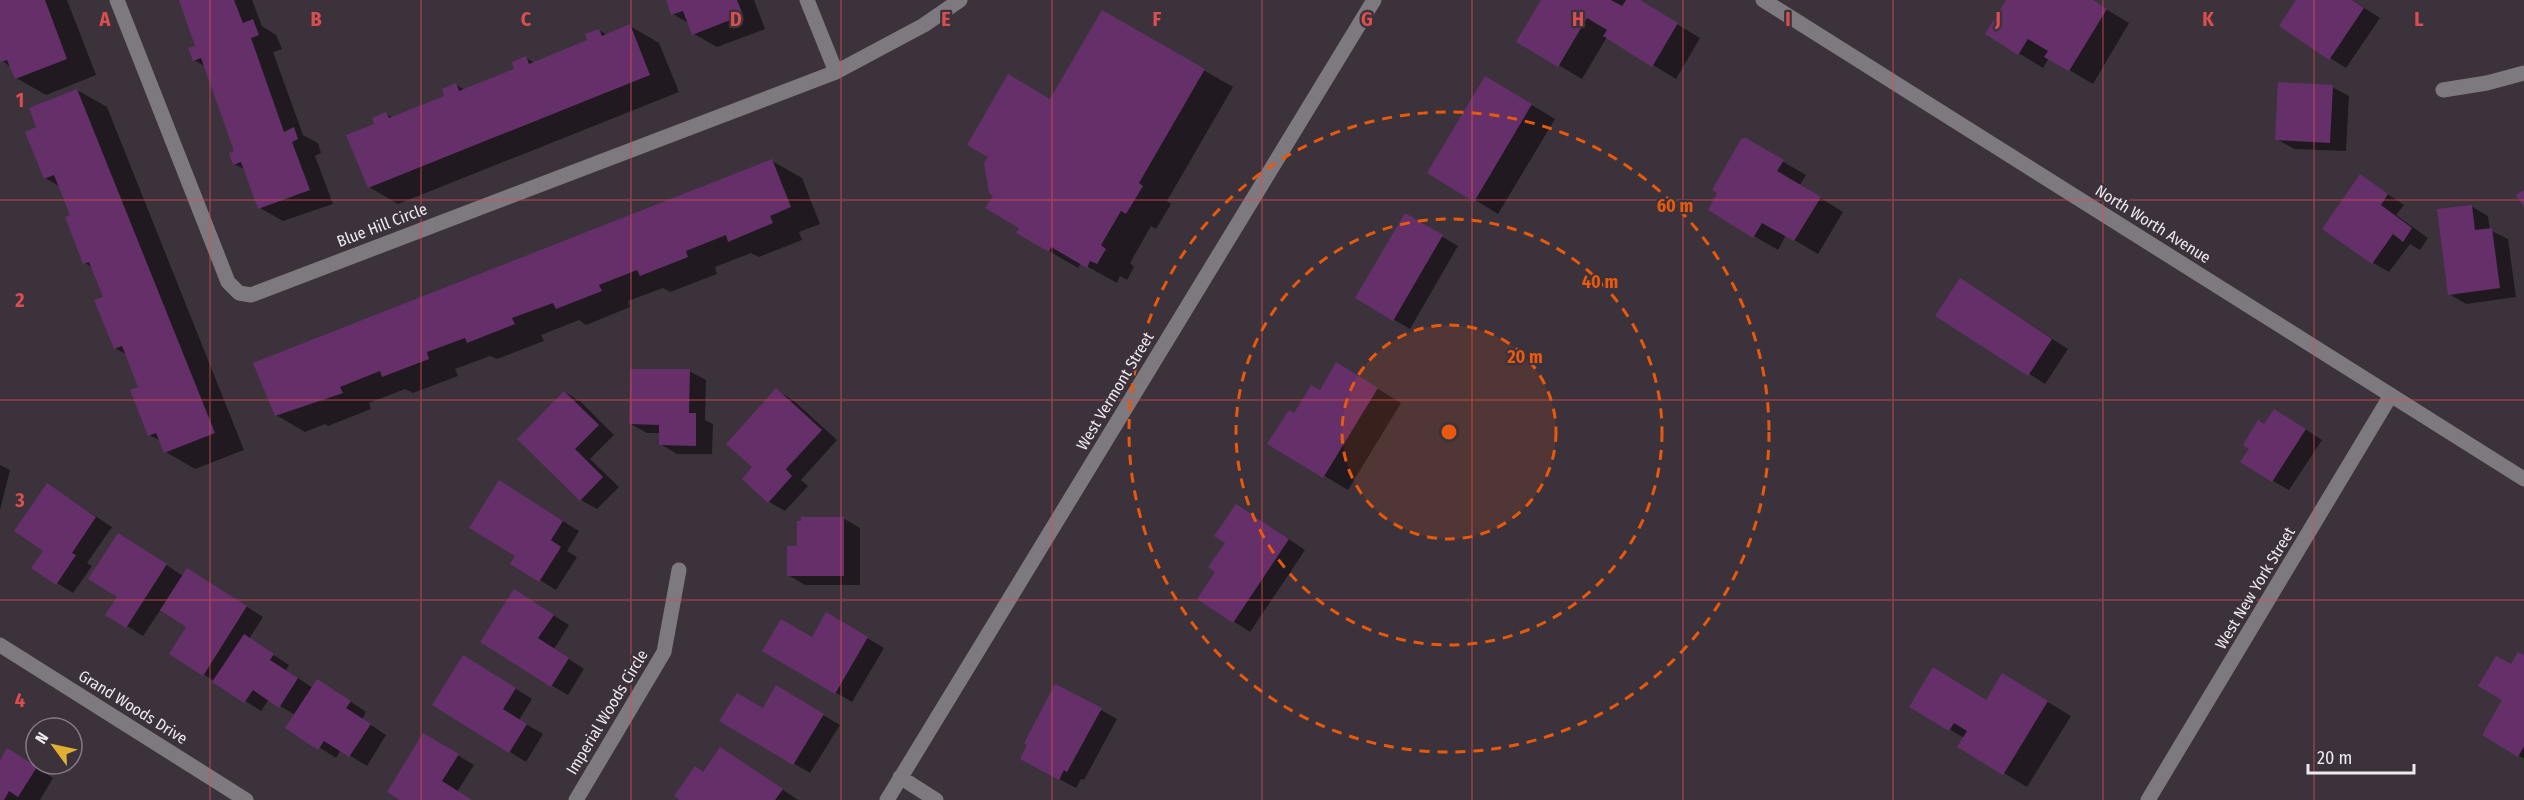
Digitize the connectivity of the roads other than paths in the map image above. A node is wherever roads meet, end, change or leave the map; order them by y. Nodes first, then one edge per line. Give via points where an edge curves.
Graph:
1 (117, 0) edge
2 (807, 0) edge
3 (960, 0) edge
4 (1374, 0) edge
5 (1763, 0) edge
6 (836, 72) junction
7 (2524, 73) edge
8 (2443, 90) dead end
9 (2391, 394) junction
10 (2524, 479) edge
11 (679, 570) dead end
12 (0, 645) edge
13 (900, 777) junction
14 (246, 800) edge
15 (576, 800) edge
16 (887, 800) edge
17 (936, 800) edge
18 (2148, 800) edge

1 - 6 street, Blue Hill Circle via 228,282 239,293 251,295
2 - 6 street
3 - 6 street via 924,25
4 - 13 street, West Vermont Street
5 - 9 street, North Worth Avenue
7 - 8 street
9 - 10 street, North Worth Avenue
9 - 18 street, West New York Street
11 - 15 street, Imperial Woods Circle via 664,652
12 - 14 street, Grand Woods Drive
13 - 16 street, West Vermont Street
13 - 17 street

